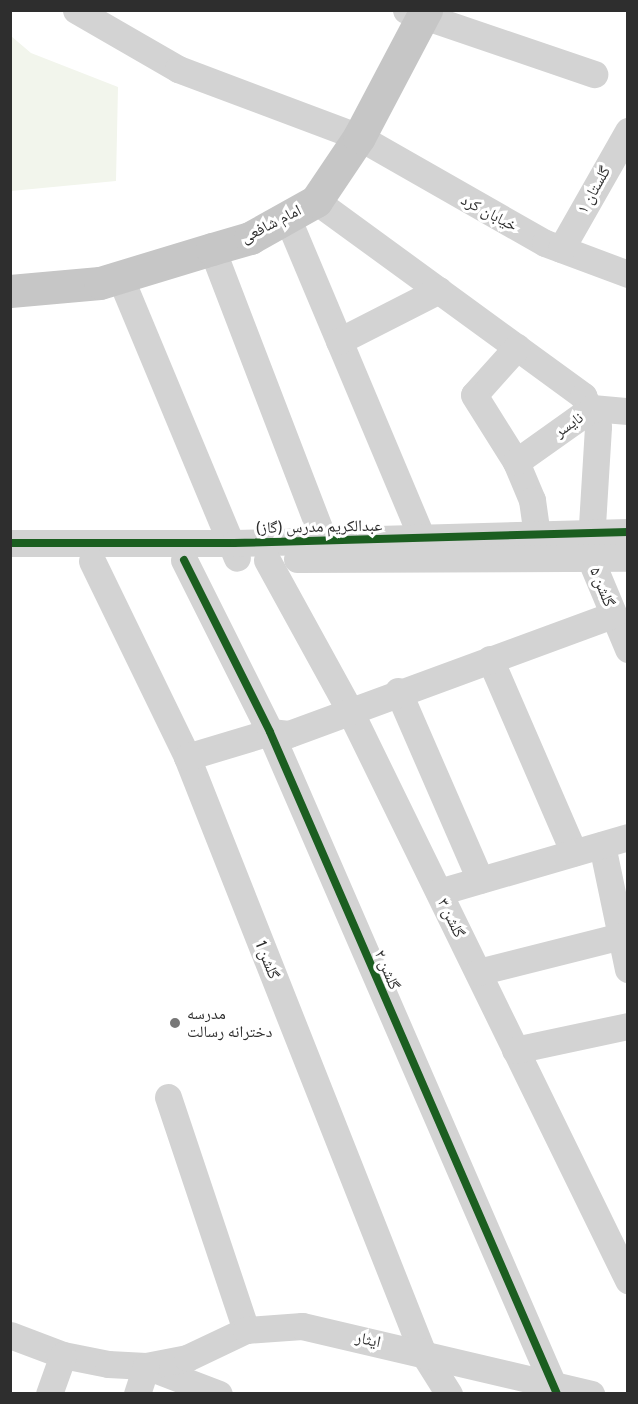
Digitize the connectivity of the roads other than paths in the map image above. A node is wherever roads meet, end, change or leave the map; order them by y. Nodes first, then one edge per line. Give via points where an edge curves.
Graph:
1 (76, 10) edge
2 (418, 12) edge
3 (594, 74) dead end
4 (627, 131) edge
5 (358, 137) junction
6 (316, 201) junction
7 (287, 217) junction
8 (212, 249) junction
9 (561, 249) junction
10 (627, 274) edge
11 (120, 277) junction
12 (439, 290) junction
13 (10, 291) edge
14 (339, 341) junction
15 (518, 348) junction
16 (592, 408) junction
17 (627, 411) edge
18 (516, 462) junction
19 (627, 532) edge
20 (537, 536) junction
21 (422, 538) junction
22 (324, 540) junction
23 (10, 543) edge
24 (590, 545) junction
25 (235, 552) junction
26 (627, 558) edge
27 (184, 560) junction
28 (267, 560) junction
29 (92, 561) junction
30 (10, 562) edge
31 (613, 615) junction
32 (627, 649) edge
33 (490, 659) junction
34 (398, 691) junction
35 (349, 709) junction
36 (270, 732) junction
37 (187, 758) junction
38 (615, 841) edge
39 (574, 853) junction
40 (480, 880) junction
41 (439, 892) junction
42 (621, 936) junction
43 (627, 969) edge
44 (478, 972) junction
45 (627, 1026) edge
46 (515, 1050) junction
47 (168, 1096) dead end
48 (627, 1280) edge
49 (246, 1330) junction
50 (10, 1335) edge
51 (422, 1351) junction
52 (63, 1355) junction
53 (146, 1366) junction
54 (553, 1387) edge
55 (49, 1394) edge
56 (137, 1394) edge
57 (219, 1394) edge
58 (449, 1394) edge
59 (591, 1394) edge

1 - 5 street, خیابان کرد via 178,69
2 - 3 street
2 - 5 main road, امام شافعی
4 - 9 street, گلستان ۱
5 - 6 main road, امام شافعی
5 - 9 street, خیابان کرد via 463,199
6 - 7 main road, امام شافعی
6 - 12 street
7 - 8 main road, امام شافعی via 250,238
7 - 14 street
8 - 11 main road, امام شافعی
8 - 22 street
9 - 10 street, خیابان کرد
11 - 13 main road, امام شافعی via 99,283
11 - 25 street
12 - 14 street
12 - 15 street
14 - 21 street
15 - 16 street via 584,396
15 - 18 street via 474,395
16 - 17 street, نایسر
16 - 18 street, نایسر
16 - 24 street via 598,427
18 - 20 street via 532,500
19 - 24 street, عبدالکریم مدرس (گاز)
20 - 21 street, عبدالکریم مدرس (گاز)
20 - 24 street, عبدالکریم مدرس (گاز)
21 - 22 street, عبدالکریم مدرس (گاز)
22 - 25 street, عبدالکریم مدرس (گاز)
23 - 25 street, عبدالکریم مدرس (گاز)
24 - 26 street, عبدالکریم مدرس (گاز)
24 - 28 street, عبدالکریم مدرس (گاز)
24 - 31 street, گلشن ۵
25 - 27 street, عبدالکریم مدرس (گاز)
25 - 28 street, عبدالکریم مدرس (گاز)
27 - 29 street, عبدالکریم مدرس (گاز)
27 - 36 street, گلشن ۲
28 - 35 street, گلشن ۳
29 - 30 street, عبدالکریم مدرس (گاز)
29 - 37 street, گلشن 1
31 - 32 street, گلشن ۵
31 - 33 street
33 - 34 street
33 - 39 street
34 - 35 street
34 - 40 street
35 - 36 street via 289,734
35 - 41 street, گلشن ۳
36 - 37 street
36 - 54 street, گلشن ۲
37 - 51 street, گلشن 1
38 - 39 street
38 - 42 street
39 - 40 street
40 - 41 street
41 - 44 street, گلشن ۳
42 - 43 street
42 - 44 street
44 - 46 street, گلشن ۳
45 - 46 street
46 - 48 street, گلشن ۳
47 - 49 street
49 - 51 street, ایثار via 302,1326
49 - 53 street, ایثار via 187,1358
50 - 52 street
51 - 54 street, ایثار
51 - 58 street, گلشن 1
52 - 53 street via 108,1364
52 - 55 street
53 - 56 street
53 - 57 street
54 - 59 street, ایثار

